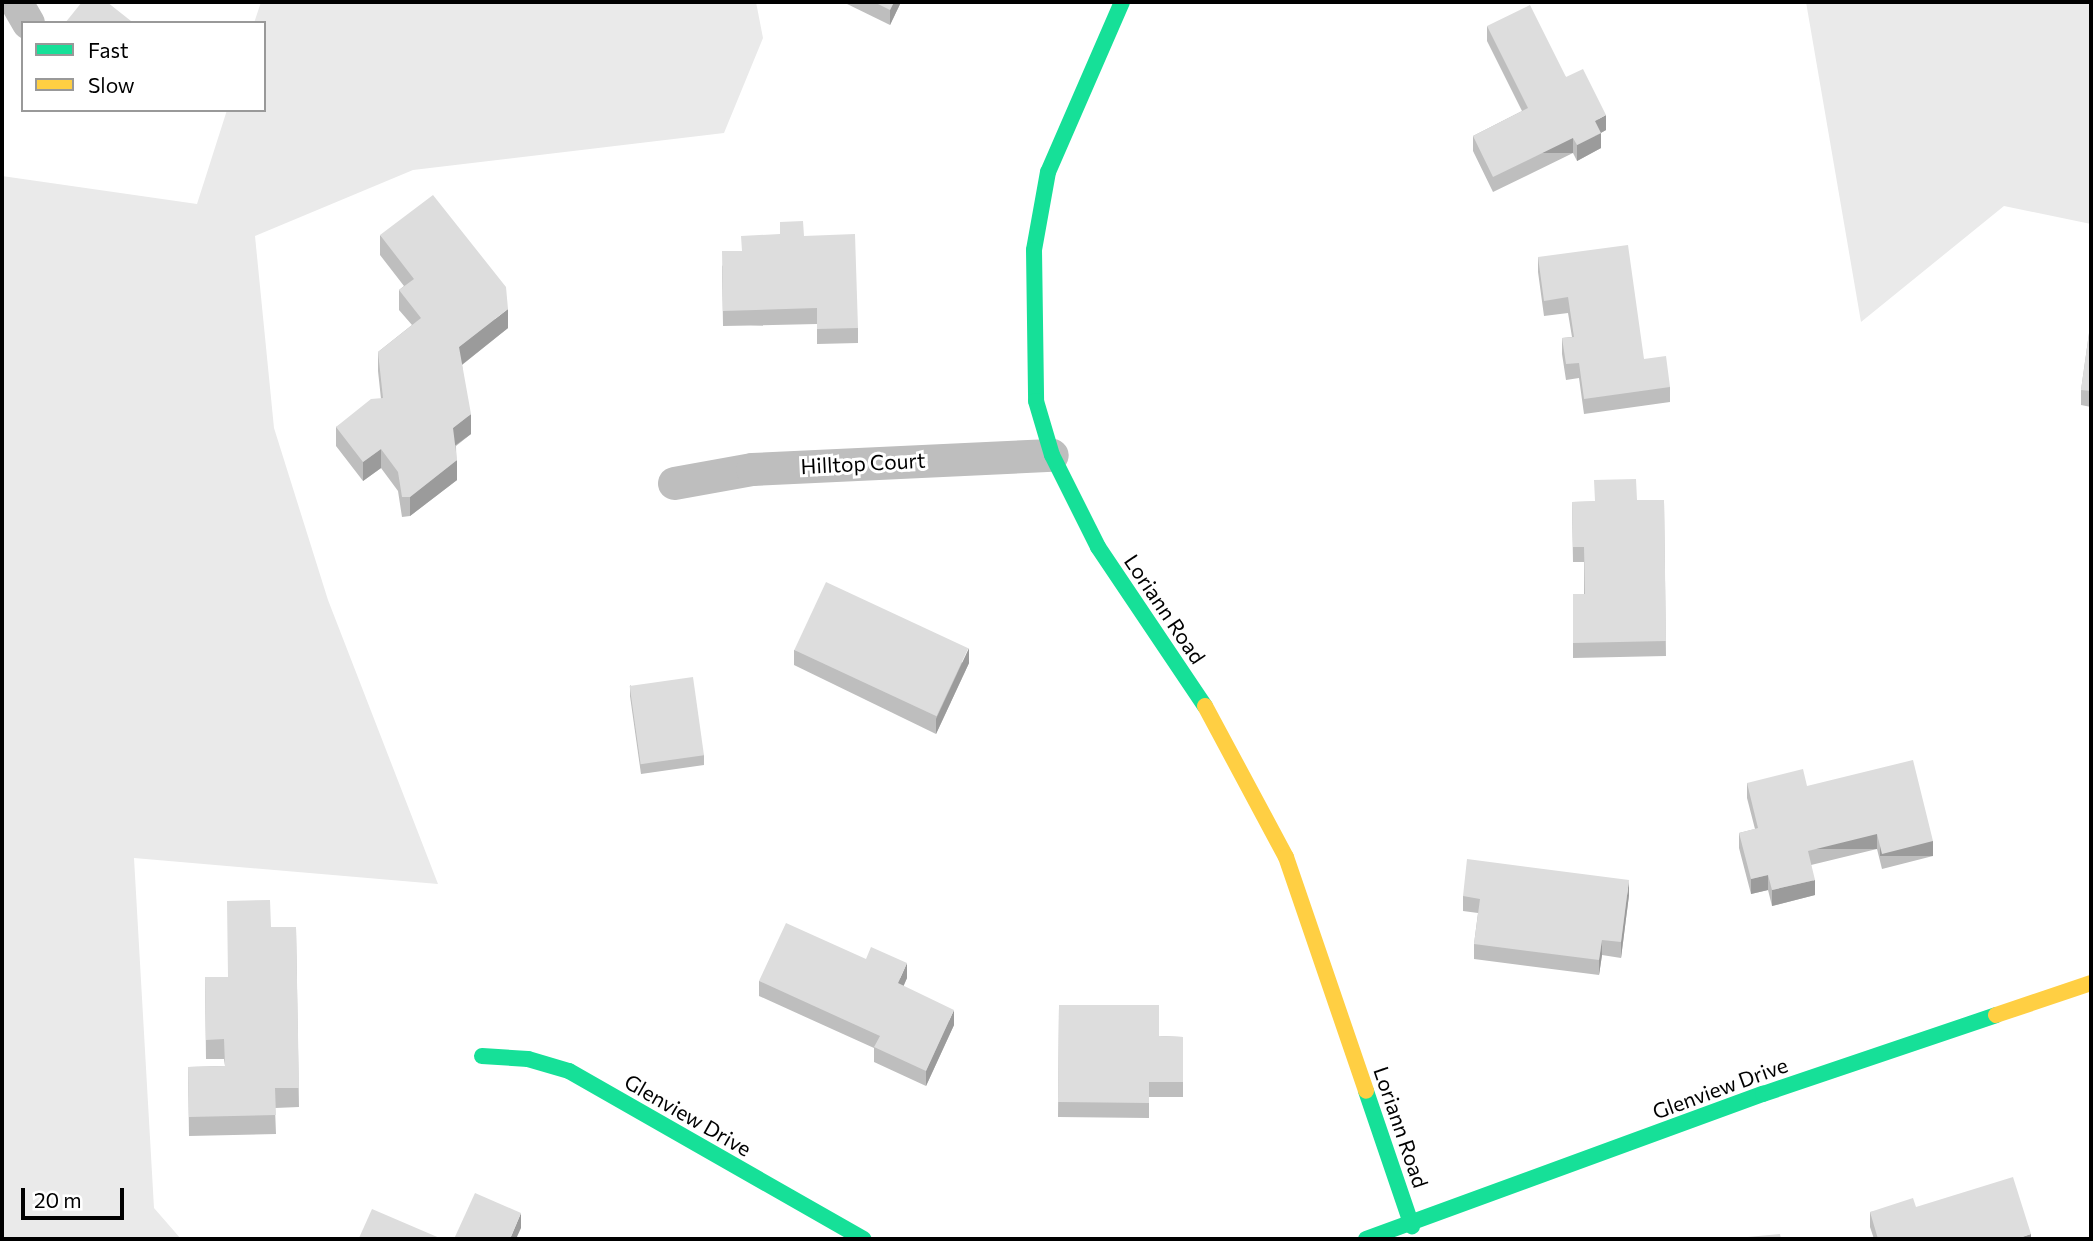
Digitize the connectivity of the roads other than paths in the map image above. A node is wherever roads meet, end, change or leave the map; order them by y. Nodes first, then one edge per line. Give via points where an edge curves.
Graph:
1 (16, 2) edge
2 (1122, 2) edge
3 (27, 21) edge
4 (1052, 455) junction
5 (674, 483) dead end
6 (2091, 983) edge
7 (482, 1056) dead end
8 (1412, 1226) junction
9 (863, 1239) edge
10 (1366, 1239) edge

1 - 3 street
2 - 4 street, Loriann Road via 1048,172 1034,250 1036,401
4 - 5 street, Hilltop Court via 752,469
4 - 8 street, Loriann Road via 1098,547 1223,733 1286,857
6 - 8 street, Glenview Drive via 1763,1094
7 - 9 street, Glenview Drive via 528,1059 569,1071
8 - 10 street, Glenview Drive

